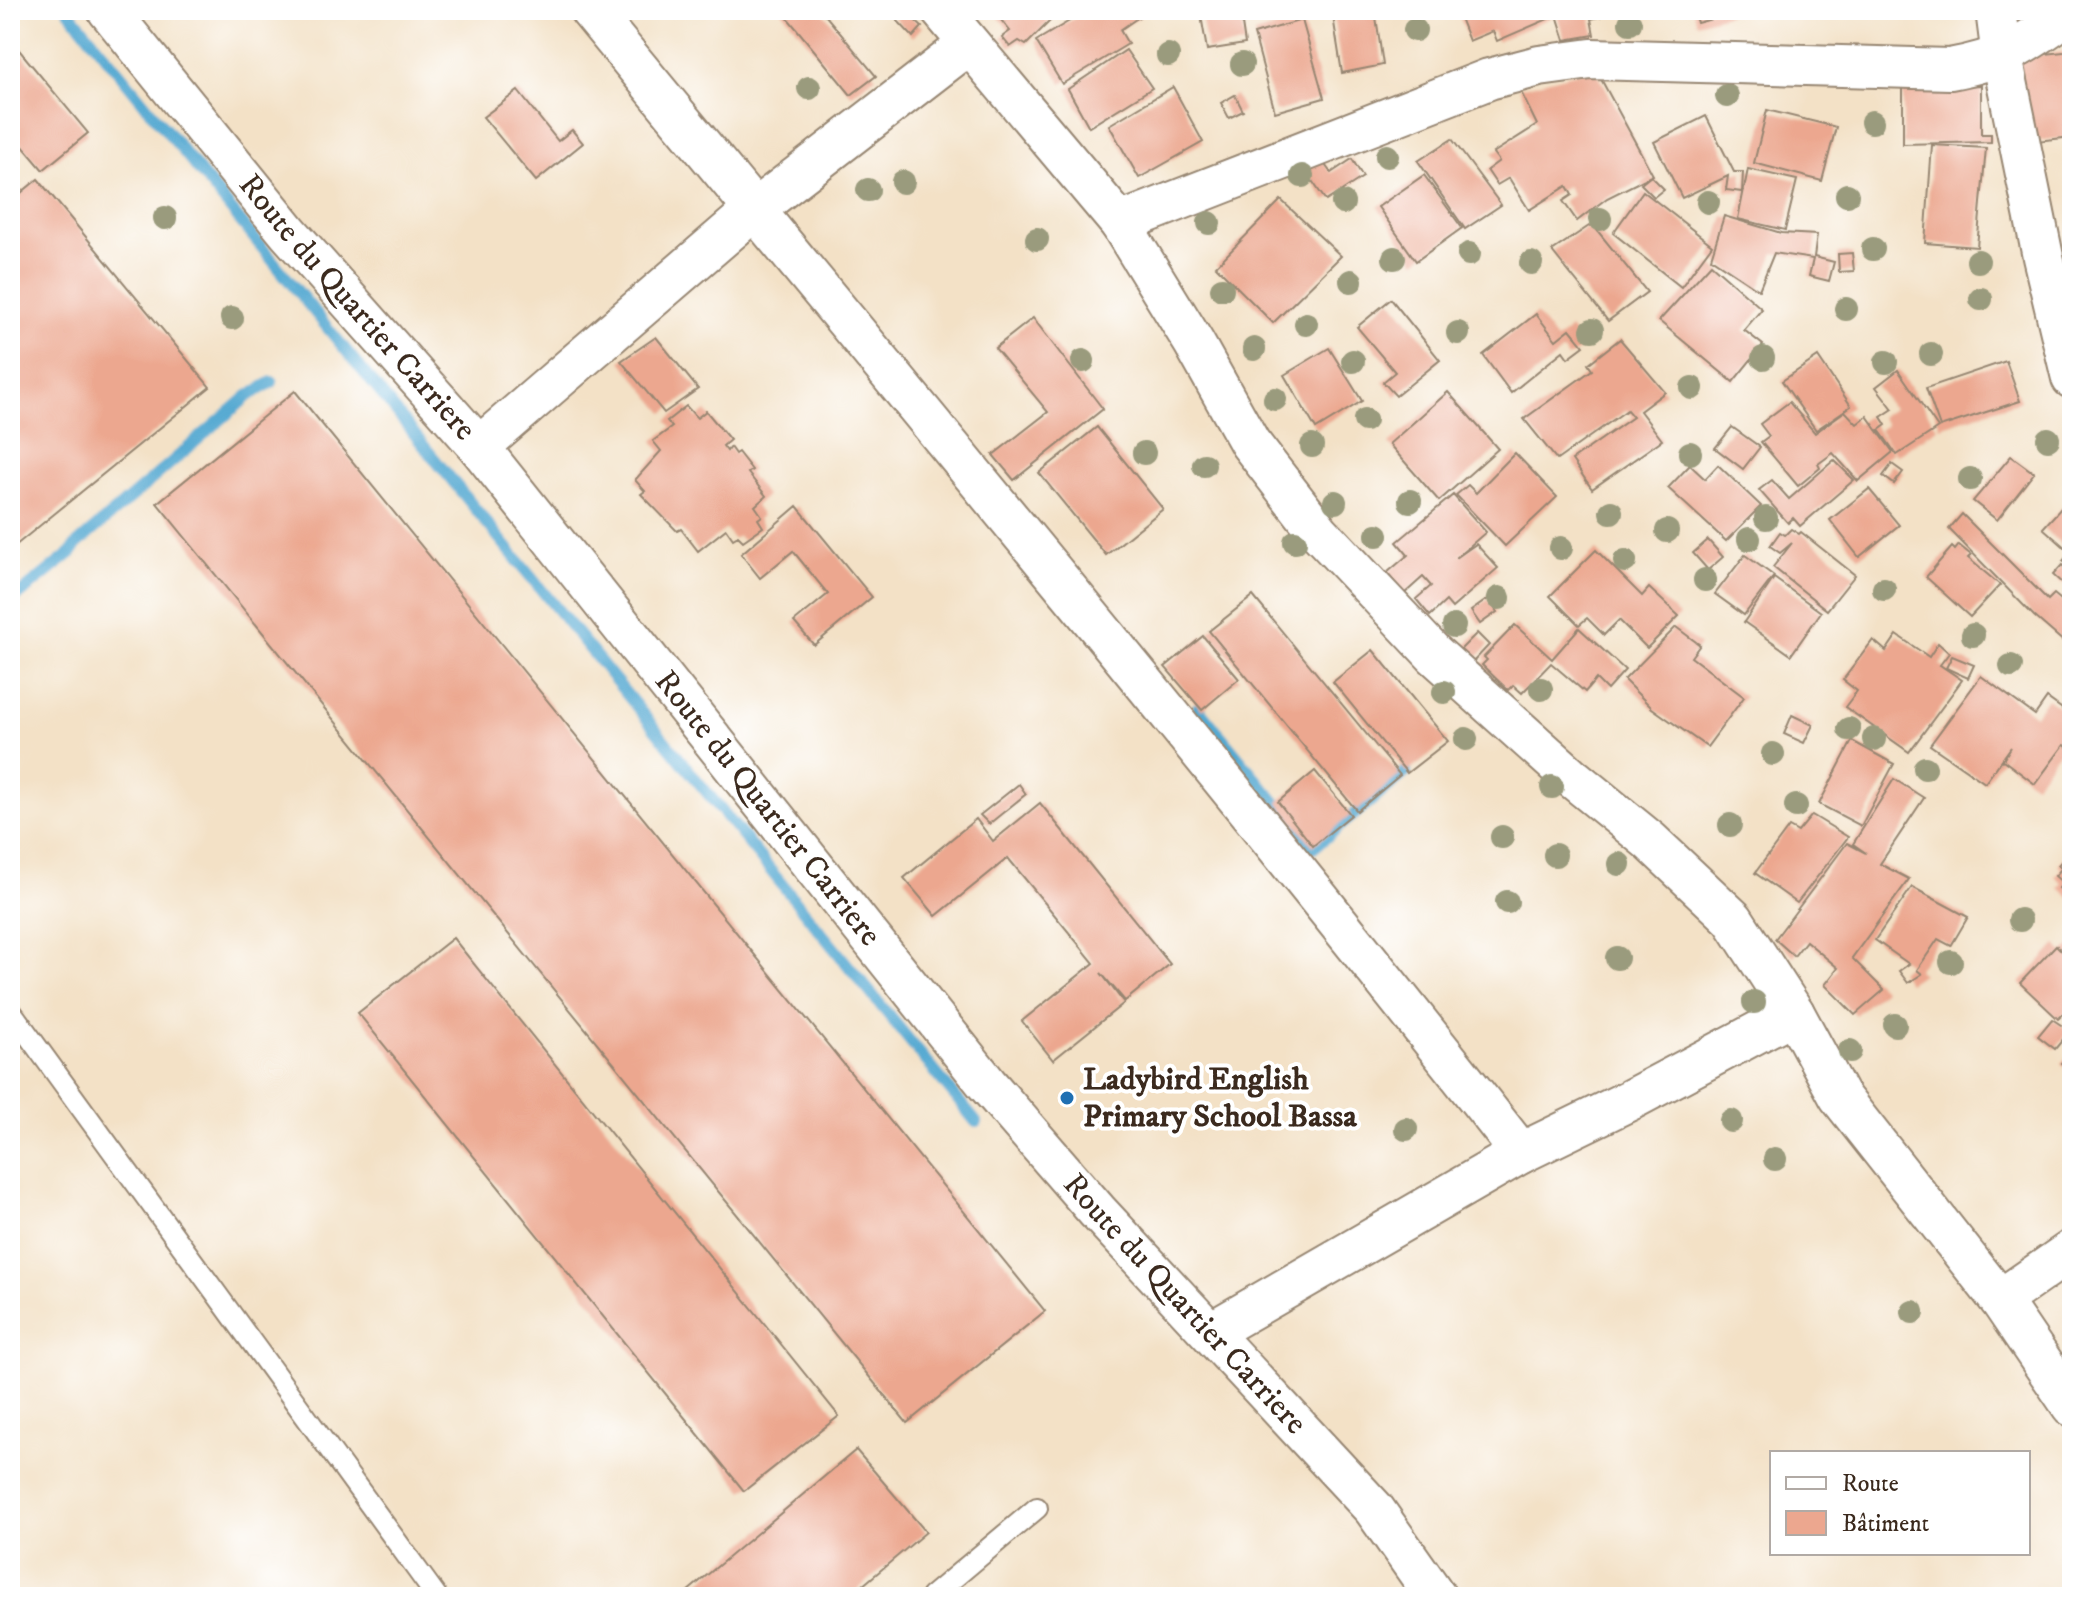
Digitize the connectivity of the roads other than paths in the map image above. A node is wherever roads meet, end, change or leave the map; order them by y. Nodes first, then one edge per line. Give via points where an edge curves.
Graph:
1 (108, 10) edge
2 (590, 10) edge
3 (941, 10) edge
4 (1996, 10) edge
5 (2072, 11) edge
6 (969, 44) junction
7 (2002, 57) junction
8 (754, 210) junction
9 (1120, 223) junction
10 (2072, 378) edge
11 (479, 447) junction
12 (10, 1010) edge
13 (1794, 1013) junction
14 (1521, 1153) junction
15 (2072, 1250) edge
16 (2000, 1300) junction
17 (1211, 1332) junction
18 (2072, 1406) edge
19 (1037, 1508) dead end
20 (437, 1597) edge
21 (931, 1597) edge
22 (1436, 1597) edge

1 - 11 street, Route du Quartier Carriere via 288,232
2 - 8 street
3 - 6 street
4 - 7 street
5 - 7 street
6 - 8 street
6 - 9 street
7 - 9 street via 1950,69 1591,59 1539,66 1489,79
7 - 10 street
8 - 11 street
8 - 14 street via 1108,635
9 - 13 street via 1250,443 1319,532 1434,654 1733,919
11 - 17 street, Route du Quartier Carriere via 987,1084
12 - 20 lane
13 - 14 street
13 - 16 street via 1839,1096
14 - 17 street
15 - 16 street
16 - 18 street
17 - 22 street, Route du Quartier Carriere via 1374,1509
19 - 21 lane

